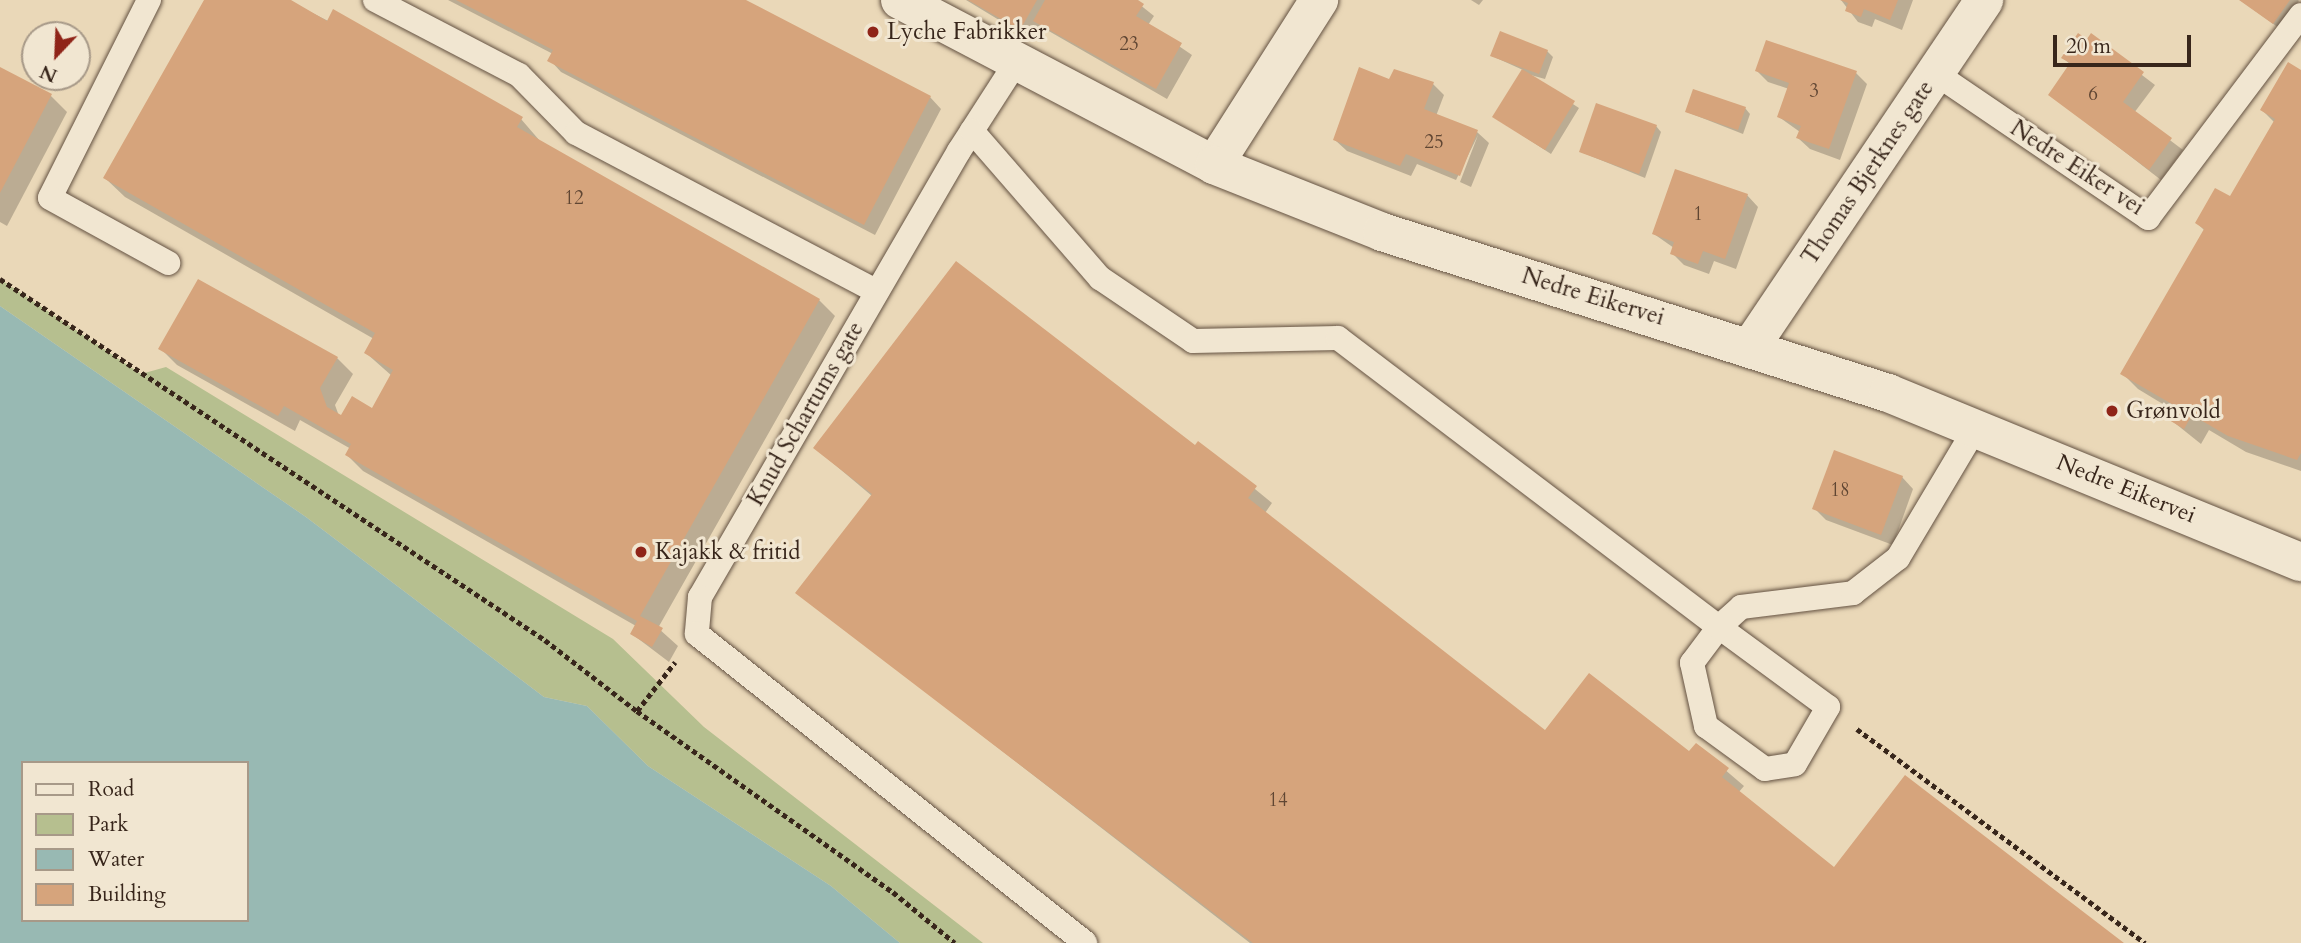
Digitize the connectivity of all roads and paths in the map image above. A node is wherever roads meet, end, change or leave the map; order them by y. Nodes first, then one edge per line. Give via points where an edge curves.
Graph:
1 (149, 0) edge
2 (375, 0) edge
3 (900, 0) edge
4 (1319, 0) edge
5 (1984, 0) edge
6 (2301, 15) edge
7 (1015, 64) junction
8 (1935, 73) junction
9 (972, 131) junction
10 (1214, 165) junction
11 (168, 263) dead end
12 (0, 279) edge
13 (877, 292) junction
14 (1751, 346) junction
15 (1975, 429) junction
16 (2301, 562) edge
17 (1719, 627) junction
18 (697, 634) junction
19 (1828, 707) junction
20 (637, 710) junction
21 (955, 943) edge
22 (1085, 943) edge
23 (2145, 943) edge

1 - 11 lane via 50,198
2 - 13 lane via 519,75 576,132
3 - 7 main road, Nedre Eikervei
4 - 10 main road
5 - 8 main road, Thomas Bjerknes gate
6 - 8 lane, Nedre Eiker vei via 2148,218
7 - 9 lane, Knud Schartums gate
7 - 10 main road, Nedre Eikervei
8 - 14 main road, Thomas Bjerknes gate
9 - 13 lane, Knud Schartums gate
9 - 17 lane via 1100,278 1194,341 1338,338
10 - 14 main road, Nedre Eikervei via 1382,232
12 - 20 path via 545,640
13 - 18 lane, Knud Schartums gate via 700,597
14 - 15 main road, Nedre Eikervei
15 - 16 main road, Nedre Eikervei
15 - 17 lane via 1898,558 1853,593 1741,607
17 - 19 lane
17 - 19 lane via 1692,663 1706,726 1765,769 1795,764
18 - 20 path
18 - 22 lane
19 - 23 path
20 - 21 path via 893,891

